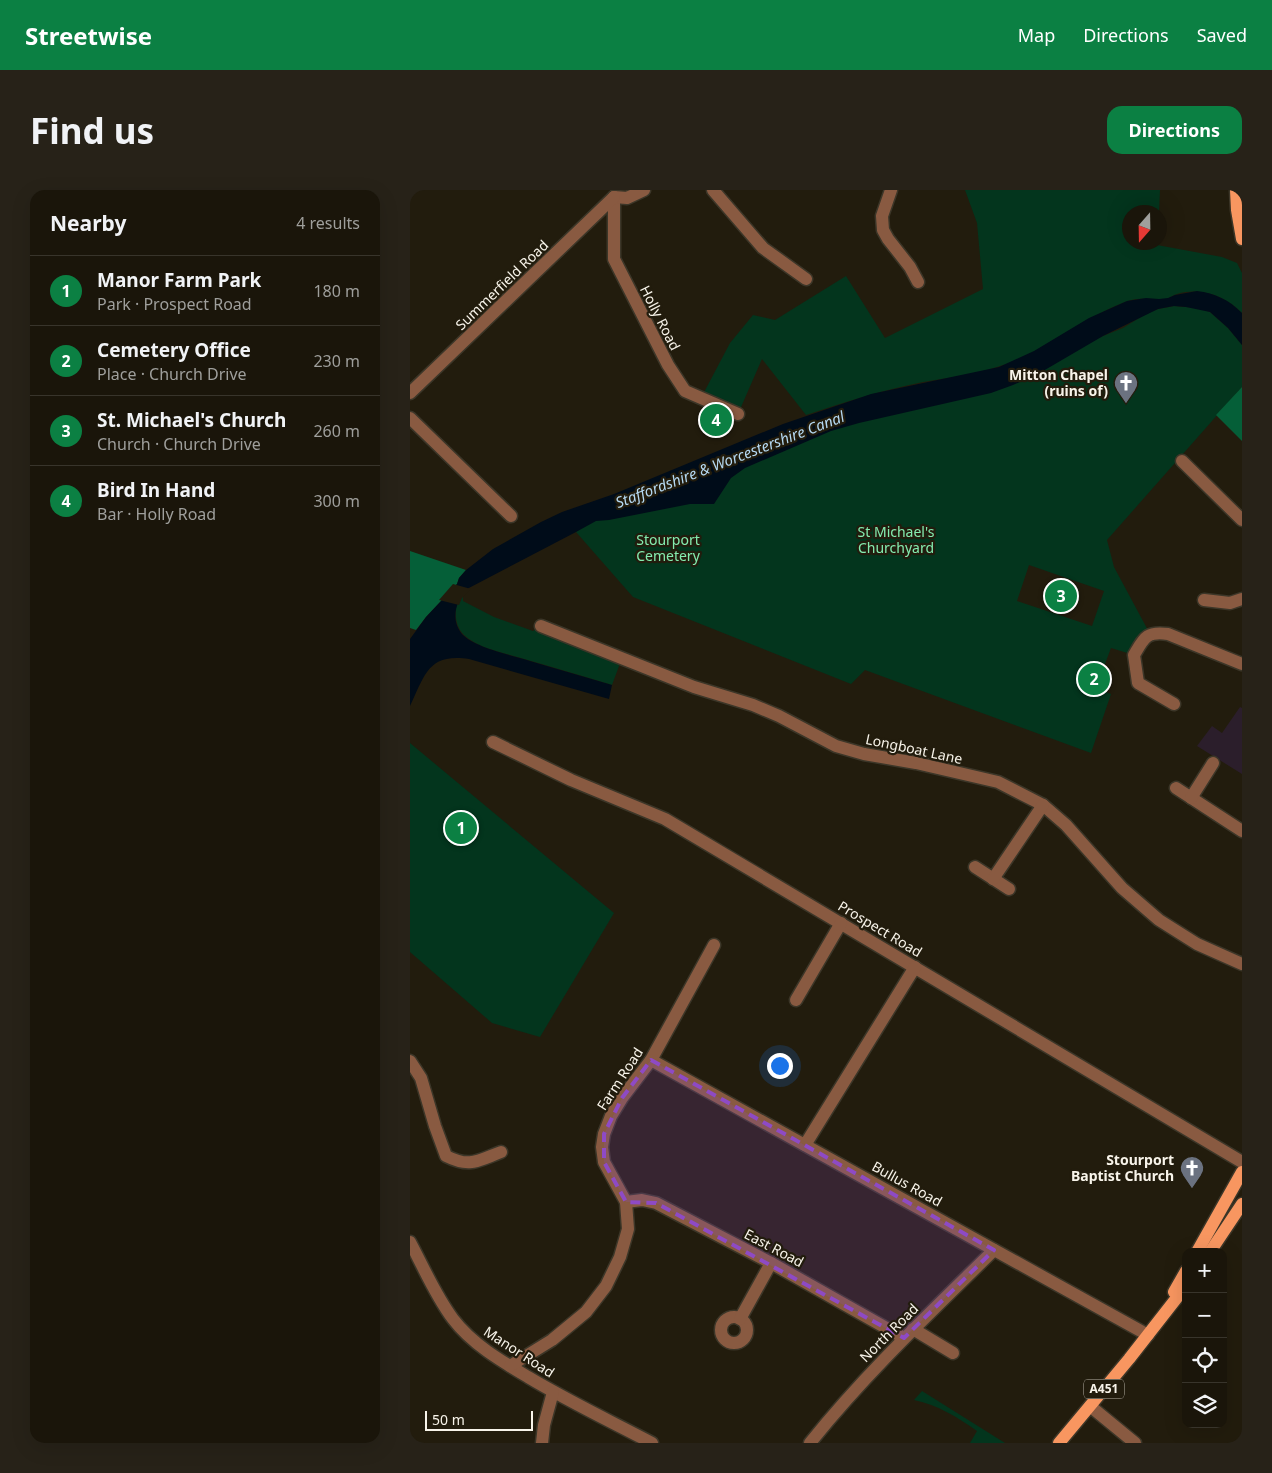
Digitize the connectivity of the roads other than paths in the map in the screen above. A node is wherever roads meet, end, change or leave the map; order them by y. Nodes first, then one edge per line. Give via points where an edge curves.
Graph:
1 (644, 190) edge
2 (713, 190) edge
3 (891, 190) edge
4 (1236, 190) edge
5 (611, 194) edge
6 (1242, 239) edge
7 (806, 279) dead end
8 (918, 282) dead end
9 (410, 393) edge
10 (738, 414) dead end
11 (410, 418) edge
12 (1182, 461) dead end
13 (511, 516) dead end
14 (1242, 520) edge
15 (1242, 599) edge
16 (1204, 600) dead end
17 (541, 626) dead end
18 (1242, 664) edge
19 (1174, 704) dead end
20 (493, 742) dead end
21 (1213, 763) dead end
22 (1176, 788) dead end
23 (1191, 798) junction
24 (1043, 805) junction
25 (1242, 831) edge
26 (975, 867) dead end
27 (993, 879) junction
28 (1009, 889) dead end
29 (841, 923) junction
30 (714, 945) dead end
31 (1242, 964) edge
32 (915, 967) junction
33 (796, 1000) dead end
34 (651, 1060) junction
35 (410, 1061) edge
36 (805, 1145) junction
37 (501, 1152) dead end
38 (1242, 1162) edge
39 (1242, 1172) edge
40 (626, 1202) junction
41 (1242, 1204) edge
42 (410, 1242) edge
43 (1199, 1248) edge
44 (1213, 1248) edge
45 (994, 1250) junction
46 (771, 1263) junction
47 (1182, 1278) edge
48 (1182, 1291) edge
49 (740, 1319) dead end
50 (908, 1334) junction
51 (1148, 1335) junction
52 (952, 1353) dead end
53 (510, 1366) junction
54 (553, 1392) junction
55 (1090, 1406) junction
56 (542, 1443) edge
57 (652, 1443) edge
58 (810, 1443) edge
59 (1059, 1443) edge
60 (1135, 1443) edge

1 - 5 street via 627,198
2 - 7 street via 763,248
3 - 8 street via 882,216 883,230
4 - 6 main road
5 - 9 street, Summerfield Road
5 - 10 street, Holly Road via 614,259 668,366 685,391
11 - 13 street
12 - 14 street
15 - 16 street via 1230,603
17 - 24 street, Longboat Lane via 694,687 753,705 836,746 998,782
18 - 19 street via 1168,634 1150,634 1134,655 1138,683
20 - 29 street, Prospect Road via 571,780 665,819
21 - 23 street
22 - 23 street
23 - 25 street
24 - 27 street
24 - 31 street, Longboat Lane via 1122,888 1159,920 1198,944
26 - 27 street
27 - 28 street
29 - 32 street, Prospect Road
29 - 33 street
30 - 34 street, Farm Road
32 - 36 street
32 - 38 street, Prospect Road
34 - 36 street, Bullus Road
34 - 40 street, Farm Road via 622,1098 604,1134 604,1162
35 - 37 street via 421,1078 446,1156 470,1164
36 - 45 street, Bullus Road
39 - 43 main road
40 - 46 street, East Road via 642,1200 656,1203
40 - 53 street, Farm Road via 628,1228 620,1257 606,1286 586,1312 552,1340
41 - 44 main road
42 - 53 street, Manor Road via 454,1320 476,1343
45 - 50 street, North Road
45 - 51 street, Bullus Road
46 - 49 street
46 - 50 street, East Road
47 - 51 main road, A451
48 - 51 main road, A451
50 - 52 street, East Road
50 - 58 street, North Road
51 - 55 main road, A451
53 - 54 street, Manor Road
54 - 56 street
54 - 57 street, Manor Road
55 - 59 main road, A451
55 - 60 street

